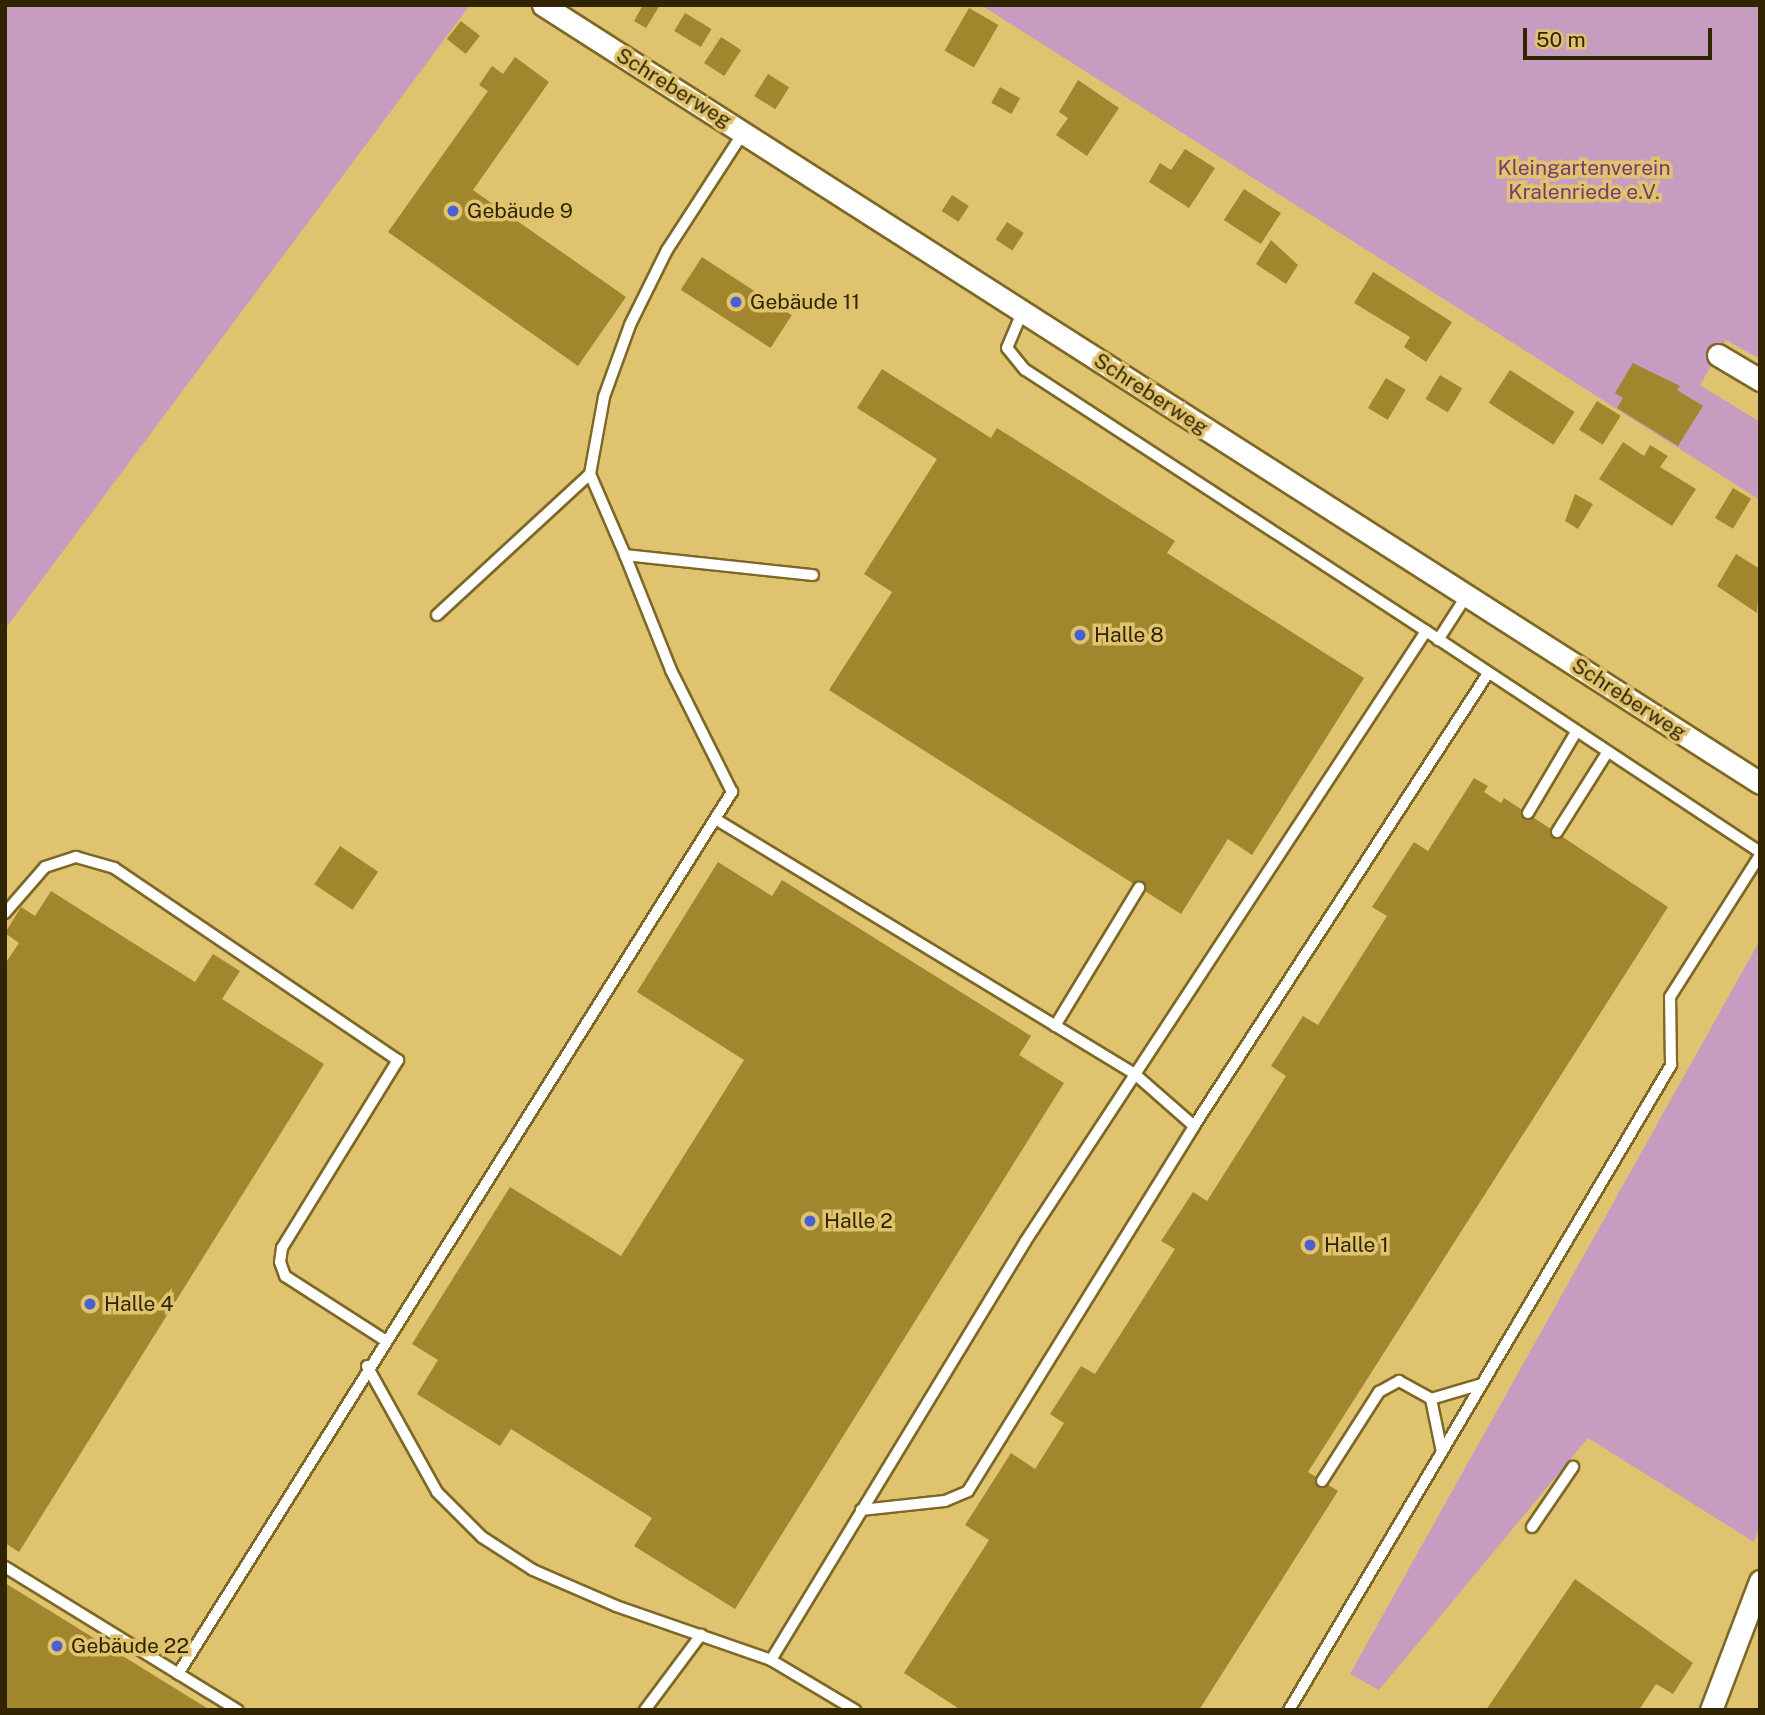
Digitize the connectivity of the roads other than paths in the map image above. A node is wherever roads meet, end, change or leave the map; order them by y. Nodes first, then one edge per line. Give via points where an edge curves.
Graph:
1 (543, 5) edge
2 (743, 132) junction
3 (1022, 312) junction
4 (1718, 355) dead end
5 (1760, 380) edge
6 (590, 474) junction
7 (625, 555) junction
8 (813, 575) dead end
9 (1467, 596) junction
10 (437, 615) dead end
11 (1426, 632) junction
12 (1438, 640) junction
13 (1488, 675) junction
14 (1576, 733) junction
15 (1607, 753) junction
16 (1760, 783) edge
17 (1528, 813) dead end
18 (717, 820) junction
19 (1557, 832) dead end
20 (1760, 853) edge
21 (1139, 888) dead end
22 (5, 913) edge
23 (1055, 1026) junction
24 (1136, 1075) junction
25 (1194, 1126) junction
26 (383, 1339) junction
27 (367, 1366) junction
28 (1482, 1384) junction
29 (1431, 1399) junction
30 (1442, 1451) junction
31 (1573, 1467) dead end
32 (1322, 1482) dead end
33 (860, 1510) junction
34 (1532, 1527) dead end
35 (5, 1567) edge
36 (1760, 1581) edge
37 (701, 1635) junction
38 (771, 1660) junction
39 (178, 1674) junction
40 (237, 1710) edge
41 (645, 1710) edge
42 (855, 1710) edge
43 (1289, 1710) edge
44 (1711, 1710) edge

1 - 2 street, Schreberweg
2 - 3 street, Schreberweg
2 - 6 lane via 667,250 629,325 604,397
3 - 9 street, Schreberweg
3 - 11 lane via 1007,348 1025,370
4 - 5 street
6 - 7 lane
6 - 10 lane
7 - 8 lane
7 - 18 lane via 671,670 732,792
9 - 12 lane
9 - 16 street, Schreberweg
11 - 12 lane
11 - 24 lane
12 - 13 lane
13 - 14 lane
13 - 25 lane
14 - 15 lane
14 - 17 lane
15 - 19 lane
15 - 20 lane
18 - 23 lane
18 - 26 lane
20 - 28 lane via 1670,997 1671,1065
21 - 23 lane
22 - 26 lane via 45,867 76,857 114,868 398,1060 282,1248 280,1262 285,1276
23 - 24 lane
24 - 25 lane
24 - 33 lane
25 - 33 lane via 968,1491 946,1501
26 - 27 lane
27 - 37 lane via 437,1492 482,1538 533,1570
27 - 39 lane
28 - 29 lane
28 - 30 lane
29 - 30 lane
29 - 32 lane via 1399,1381 1379,1392
30 - 43 lane
31 - 34 lane
33 - 38 lane
35 - 39 lane
36 - 44 street
37 - 38 lane
37 - 41 lane
38 - 42 lane
39 - 40 lane

